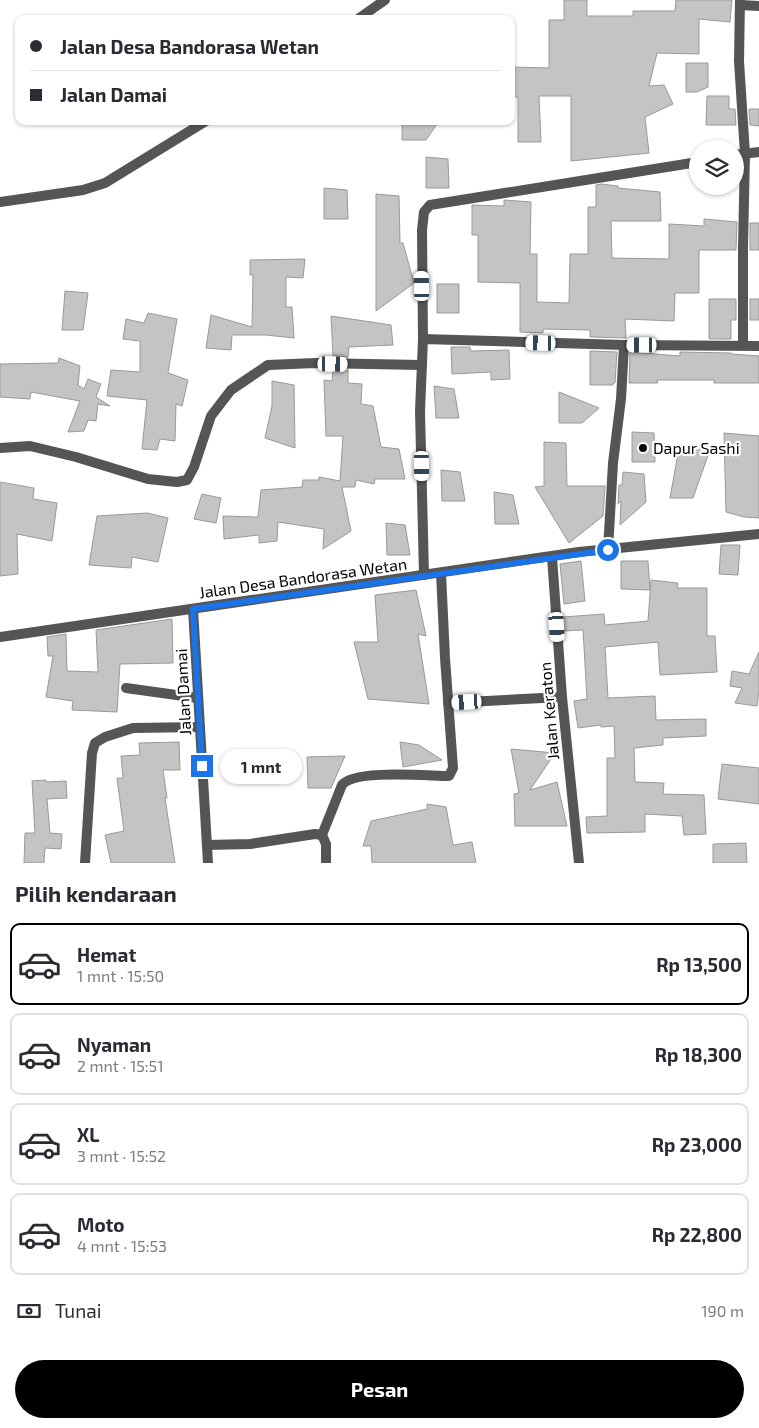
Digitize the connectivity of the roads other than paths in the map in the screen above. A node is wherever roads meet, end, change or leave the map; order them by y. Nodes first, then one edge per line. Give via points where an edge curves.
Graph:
1 (385, 0) edge
2 (740, 2) edge
3 (759, 6) edge
4 (364, 15) edge
5 (199, 125) edge
6 (740, 140) edge
7 (759, 152) edge
8 (744, 154) edge
9 (689, 163) edge
10 (741, 195) edge
11 (0, 202) edge
12 (423, 339) junction
13 (624, 345) junction
14 (743, 345) junction
15 (759, 346) edge
16 (422, 365) junction
17 (0, 448) edge
18 (759, 534) edge
19 (608, 550) junction
20 (552, 557) junction
21 (441, 573) junction
22 (424, 575) junction
23 (193, 609) junction
24 (0, 636) edge
25 (126, 688) dead end
26 (562, 696) junction
27 (198, 698) junction
28 (448, 703) junction
29 (200, 727) junction
30 (322, 835) junction
31 (207, 845) junction
32 (84, 863) edge
33 (208, 863) edge
34 (326, 863) edge
35 (579, 863) edge

1 - 4 street
2 - 3 street
2 - 6 street
5 - 11 street via 105,183 83,190
7 - 8 street
9 - 12 street via 430,205 424,212 422,230
10 - 14 street
12 - 13 street
12 - 16 street
13 - 14 street
13 - 19 street
14 - 15 street
16 - 17 street via 268,365 230,390 211,416 194,467 186,480 177,482 148,478 30,446
16 - 22 street
18 - 19 street, Jalan Desa Bandorasa Wetan
19 - 20 street, Jalan Desa Bandorasa Wetan
20 - 21 street, Jalan Desa Bandorasa Wetan
20 - 26 street, Jalan Keraton
21 - 22 street, Jalan Desa Bandorasa Wetan
21 - 28 street
22 - 23 street, Jalan Desa Bandorasa Wetan
23 - 24 street, Jalan Desa Bandorasa Wetan
23 - 27 street, Jalan Damai
25 - 27 street
26 - 28 street
26 - 35 street, Jalan Keraton
27 - 29 street, Jalan Damai
28 - 30 street via 453,768 449,776 367,775 346,780
29 - 31 street, Jalan Damai
29 - 32 street via 132,728 95,743
30 - 31 street via 250,844
30 - 34 street via 326,844
31 - 33 street, Jalan Damai

